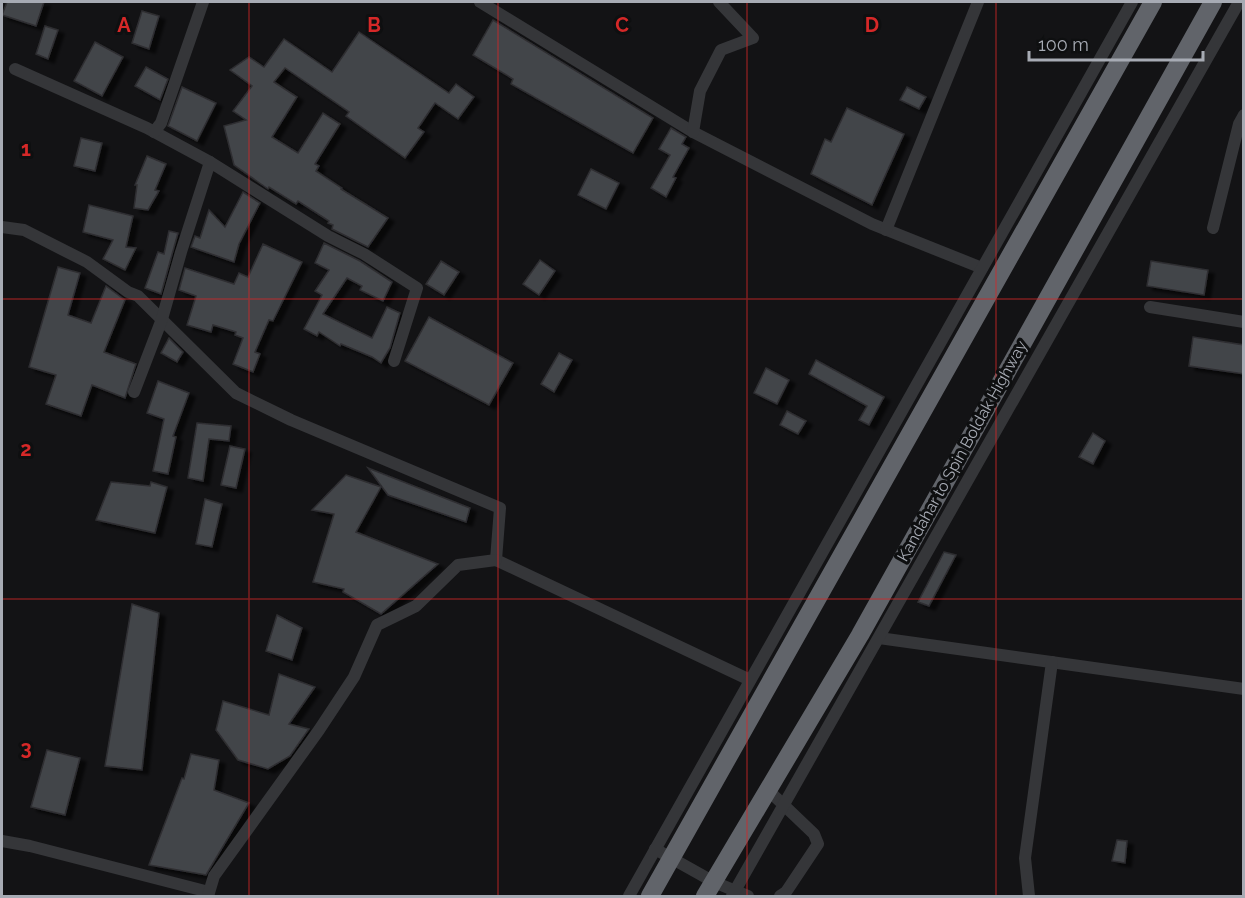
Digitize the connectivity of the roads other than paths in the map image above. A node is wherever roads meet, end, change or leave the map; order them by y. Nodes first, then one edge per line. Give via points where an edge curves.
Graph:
1 (203, 2) edge
2 (480, 2) edge
3 (719, 2) edge
4 (978, 2) edge
5 (1132, 2) edge
6 (1153, 2) edge
7 (1213, 2) edge
8 (1239, 2) edge
9 (15, 69) dead end
10 (1244, 115) edge
11 (154, 132) junction
12 (693, 132) junction
13 (210, 162) junction
14 (2, 227) edge
15 (1213, 228) dead end
16 (886, 230) junction
17 (982, 268) junction
18 (1150, 307) dead end
19 (162, 320) junction
20 (1244, 322) edge
21 (393, 361) dead end
22 (134, 392) dead end
23 (496, 560) junction
24 (879, 638) junction
25 (1052, 662) junction
26 (750, 680) junction
27 (1244, 689) edge
28 (768, 790) junction
29 (784, 805) junction
30 (2, 841) edge
31 (663, 854) junction
32 (710, 889) edge
33 (733, 894) edge
34 (208, 895) edge
35 (629, 897) edge
36 (650, 897) edge
37 (748, 897) edge
38 (780, 897) edge
39 (1029, 897) edge

1 - 11 street via 161,123
2 - 12 street
3 - 12 street via 753,38 721,50 700,91
4 - 16 street
5 - 17 street
6 - 31 highway
7 - 28 highway, Kandahar to Spin Boldak Highway via 860,635
8 - 24 street
9 - 11 street
10 - 15 street
11 - 13 street
12 - 16 street
13 - 19 street
13 - 21 street via 417,288
14 - 19 street via 24,230 87,262 138,296
16 - 17 street
17 - 26 street
18 - 20 street
19 - 22 street
19 - 23 street via 236,393 500,508
23 - 26 street
23 - 34 street via 458,565 416,606 377,625 354,677 214,876
24 - 25 street
24 - 29 street
25 - 27 street
25 - 39 street via 1024,858
26 - 31 street
28 - 29 street
28 - 32 highway, Kandahar to Spin Boldak Highway
29 - 33 street
29 - 38 street via 814,834 818,844
30 - 34 street
31 - 32 street
31 - 35 street
31 - 36 highway
32 - 33 street
33 - 37 street

